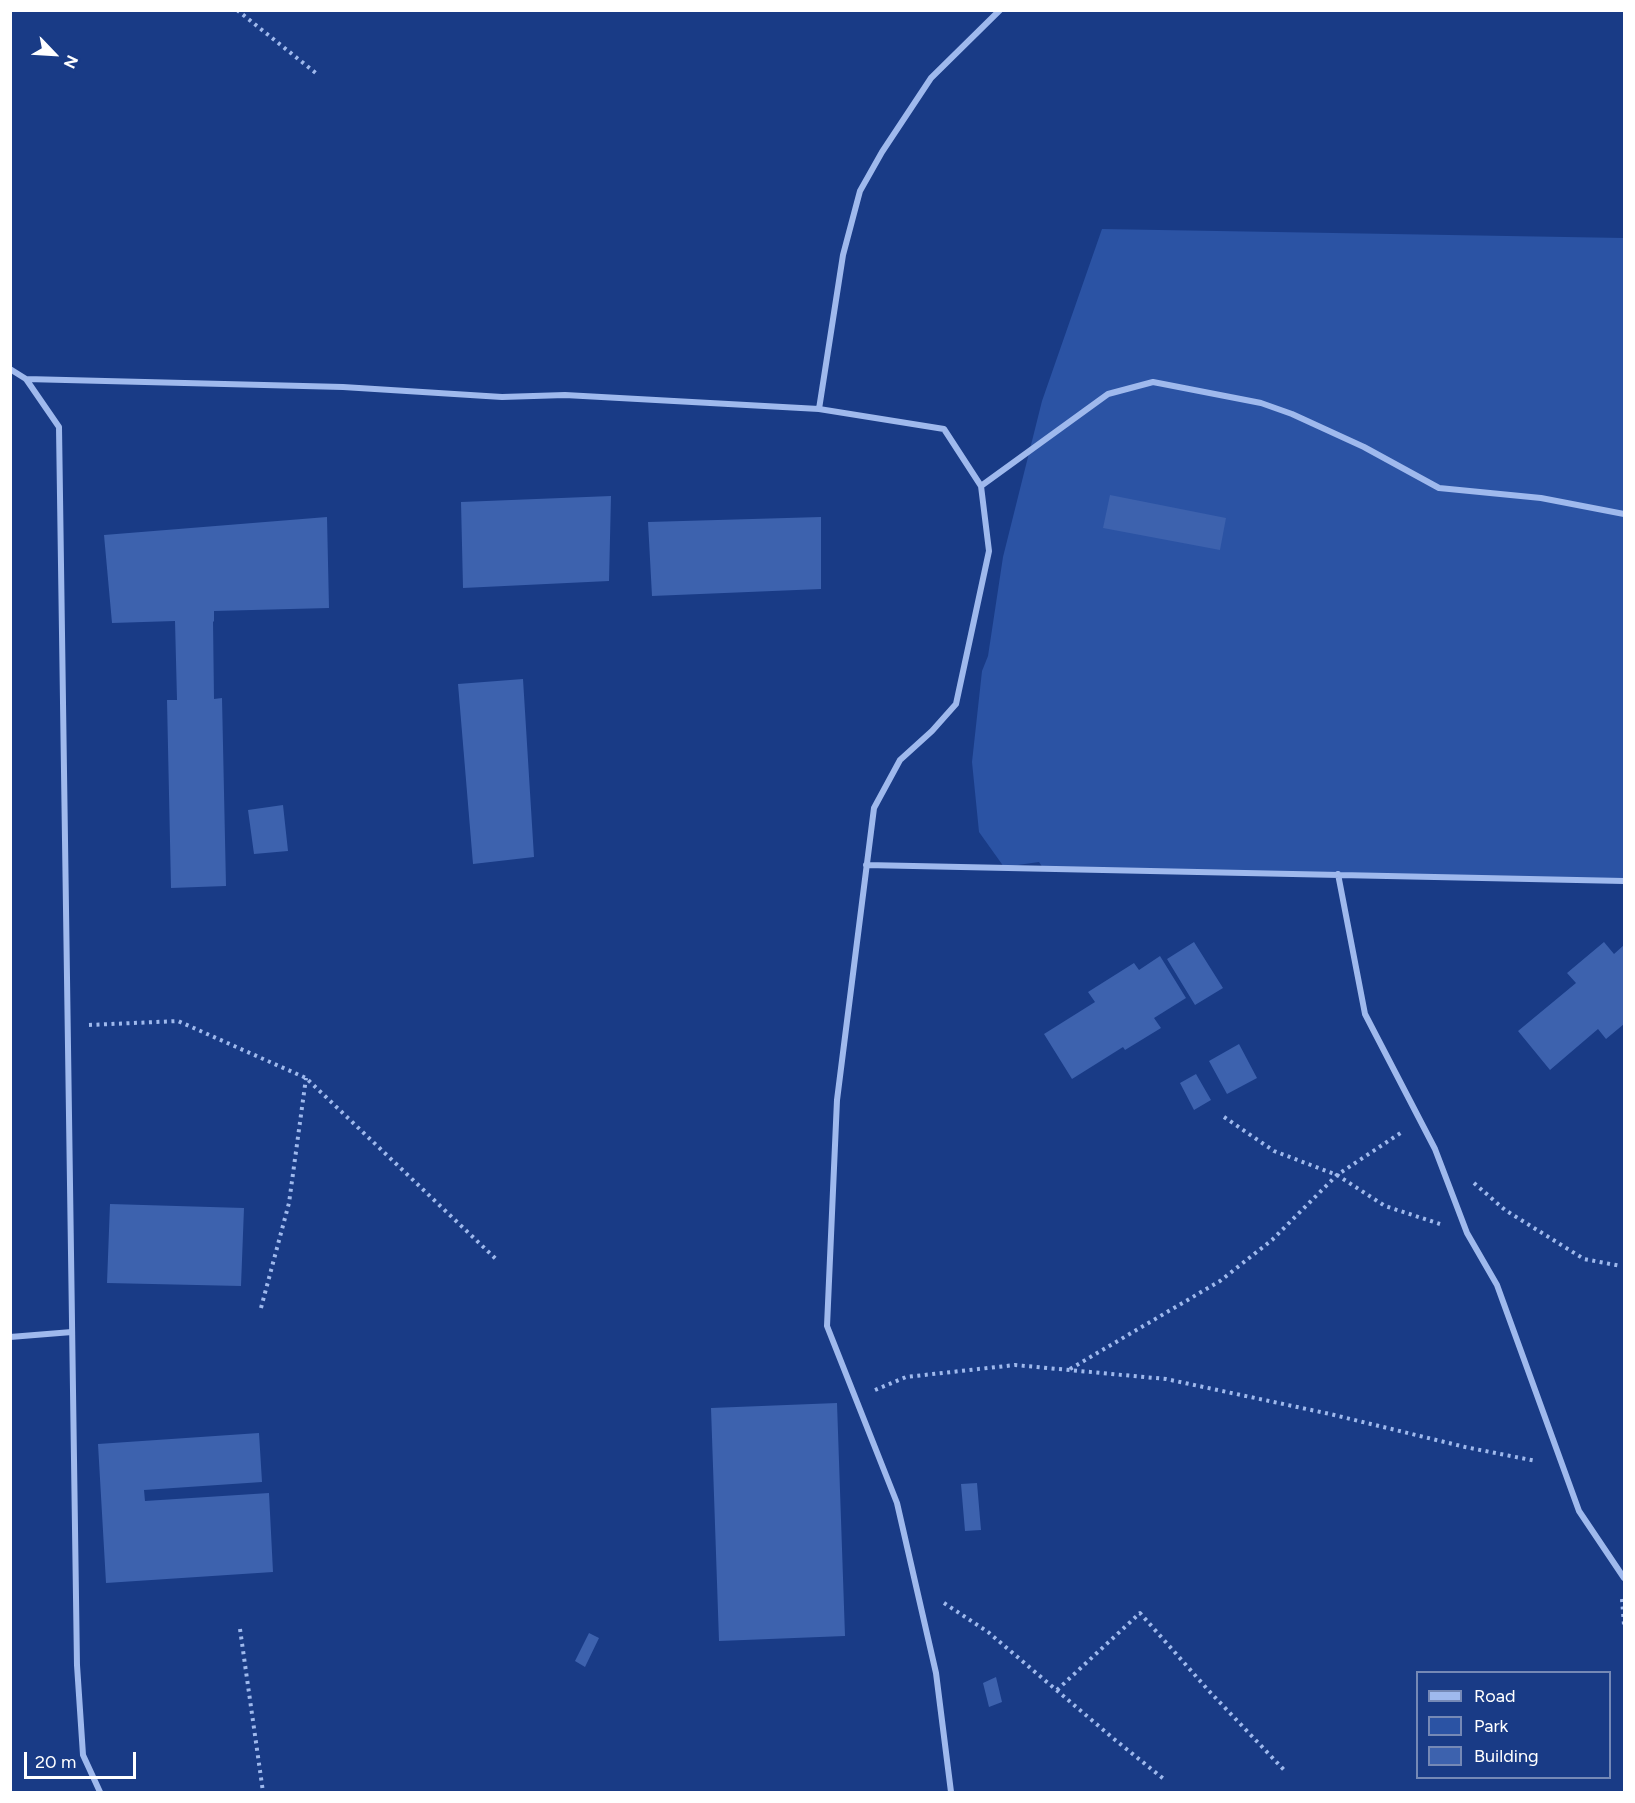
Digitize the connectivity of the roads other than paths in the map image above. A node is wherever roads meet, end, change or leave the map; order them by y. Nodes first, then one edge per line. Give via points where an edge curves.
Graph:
1 (1000, 10) edge
2 (10, 369) edge
3 (26, 379) junction
4 (819, 409) junction
5 (981, 486) junction
6 (1624, 514) edge
7 (866, 866) junction
8 (1338, 874) junction
9 (1624, 881) edge
10 (72, 1332) junction
11 (10, 1337) edge
12 (1624, 1578) edge
13 (100, 1792) edge
14 (951, 1792) edge

1 - 4 street via 931,78 860,191 843,255
2 - 3 street
3 - 4 street via 343,387 502,397 565,395
3 - 10 street via 59,427
4 - 5 street via 944,429
5 - 6 street via 1107,394 1153,382 1261,403 1292,414 1439,488 1541,498
5 - 7 street via 989,551 956,704 900,760 874,808
7 - 8 street
7 - 14 street via 837,1100 827,1326 897,1503 936,1673
8 - 9 street
8 - 12 street via 1365,1014 1435,1149 1467,1233 1497,1285 1579,1511
10 - 11 street
10 - 13 street via 77,1665 83,1755

